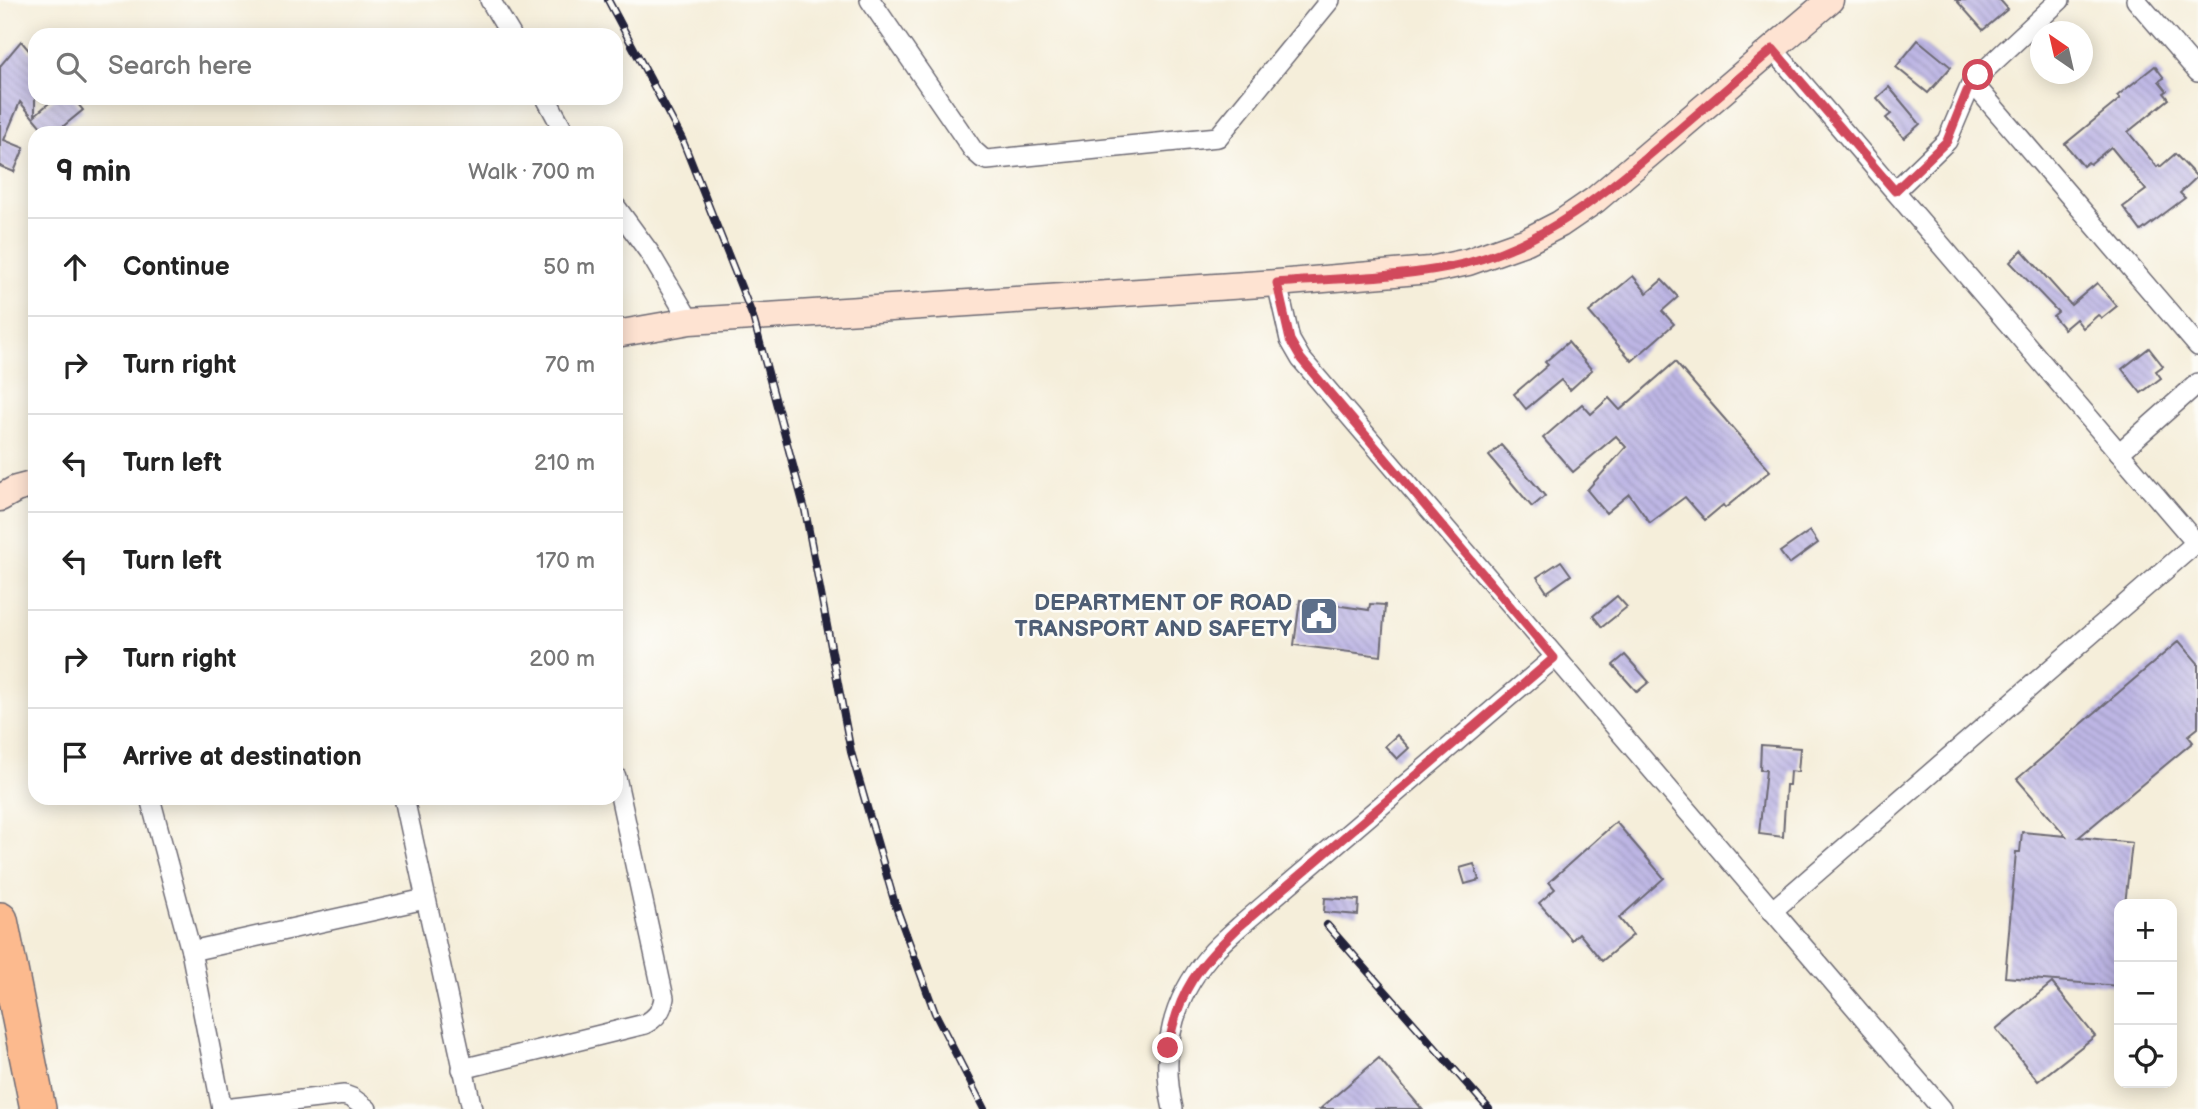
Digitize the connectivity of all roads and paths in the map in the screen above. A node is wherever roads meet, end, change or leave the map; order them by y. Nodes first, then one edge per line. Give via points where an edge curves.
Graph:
1 (490, 0) edge
2 (870, 0) edge
3 (1330, 0) edge
4 (1830, 0) edge
5 (2060, 0) edge
6 (2136, 0) edge
7 (507, 28) edge
8 (1773, 49) junction
9 (2198, 72) edge
10 (1972, 82) junction
11 (550, 105) edge
12 (561, 126) edge
13 (1895, 191) junction
14 (623, 217) edge
15 (1277, 283) junction
16 (690, 321) junction
17 (623, 333) edge
18 (2198, 346) edge
19 (2198, 383) edge
20 (2119, 453) junction
21 (2197, 544) edge
22 (1554, 658) junction
23 (152, 805) edge
24 (405, 805) edge
25 (622, 805) edge
26 (425, 899) junction
27 (1772, 911) junction
28 (0, 920) edge
29 (191, 951) junction
30 (462, 1069) junction
31 (38, 1109) edge
32 (223, 1109) edge
33 (367, 1109) edge
34 (472, 1109) edge
35 (1172, 1109) edge
36 (1942, 1109) edge

1 - 7 street
2 - 3 street via 974,150 987,160 1214,138 1224,132
4 - 8 street
5 - 10 street
6 - 9 street
8 - 13 street
8 - 15 street via 1595,200 1527,241 1430,270
10 - 13 street via 1947,141
10 - 18 street
11 - 12 street
13 - 20 street
14 - 16 street
15 - 16 street
15 - 22 street via 1290,340 1301,359
16 - 17 street
19 - 20 street
20 - 21 street
21 - 27 street
22 - 27 street
22 - 35 street via 1209,955 1188,984 1174,1018 1166,1071
23 - 29 street
24 - 26 street
25 - 30 street via 663,1006 645,1024
26 - 29 street
26 - 30 street
27 - 36 street
28 - 31 highway
29 - 32 street
30 - 34 street
32 - 33 street via 344,1096

